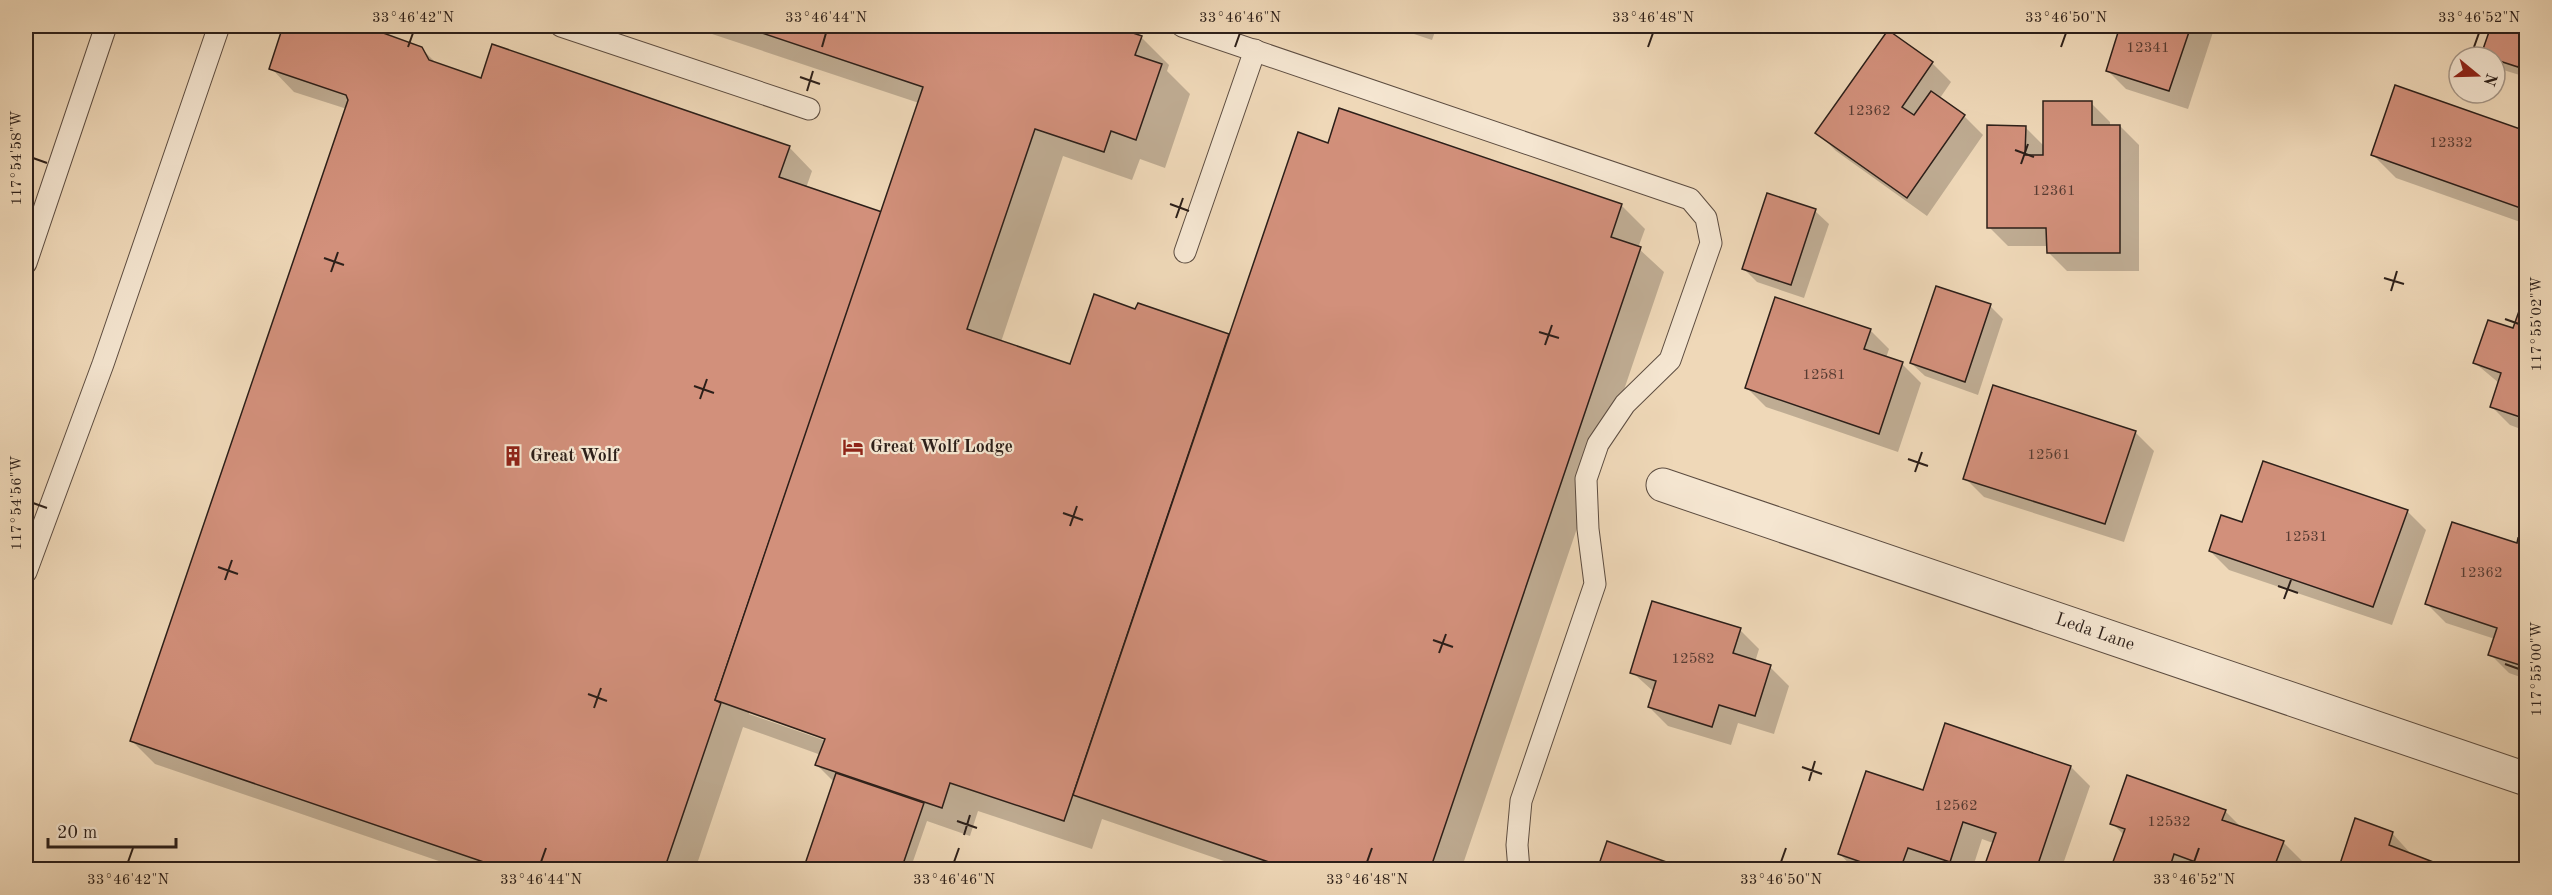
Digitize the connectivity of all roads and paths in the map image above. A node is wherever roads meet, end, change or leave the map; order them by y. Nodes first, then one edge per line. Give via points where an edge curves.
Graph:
1 (106, 26) edge
2 (219, 26) edge
3 (561, 26) edge
4 (1182, 26) edge
5 (1255, 50) junction
6 (809, 108) dead end
7 (1185, 252) dead end
8 (26, 263) edge
9 (1663, 485) dead end
10 (26, 572) edge
11 (2526, 779) edge
12 (1519, 870) edge

1 - 8 lane
2 - 10 lane via 103,364
3 - 6 lane
4 - 5 lane
5 - 7 lane
5 - 12 lane via 1690,199 1706,218 1711,243 1670,360 1625,404 1598,444 1586,479 1587,530 1595,584 1521,801
9 - 11 street, Leda Lane

